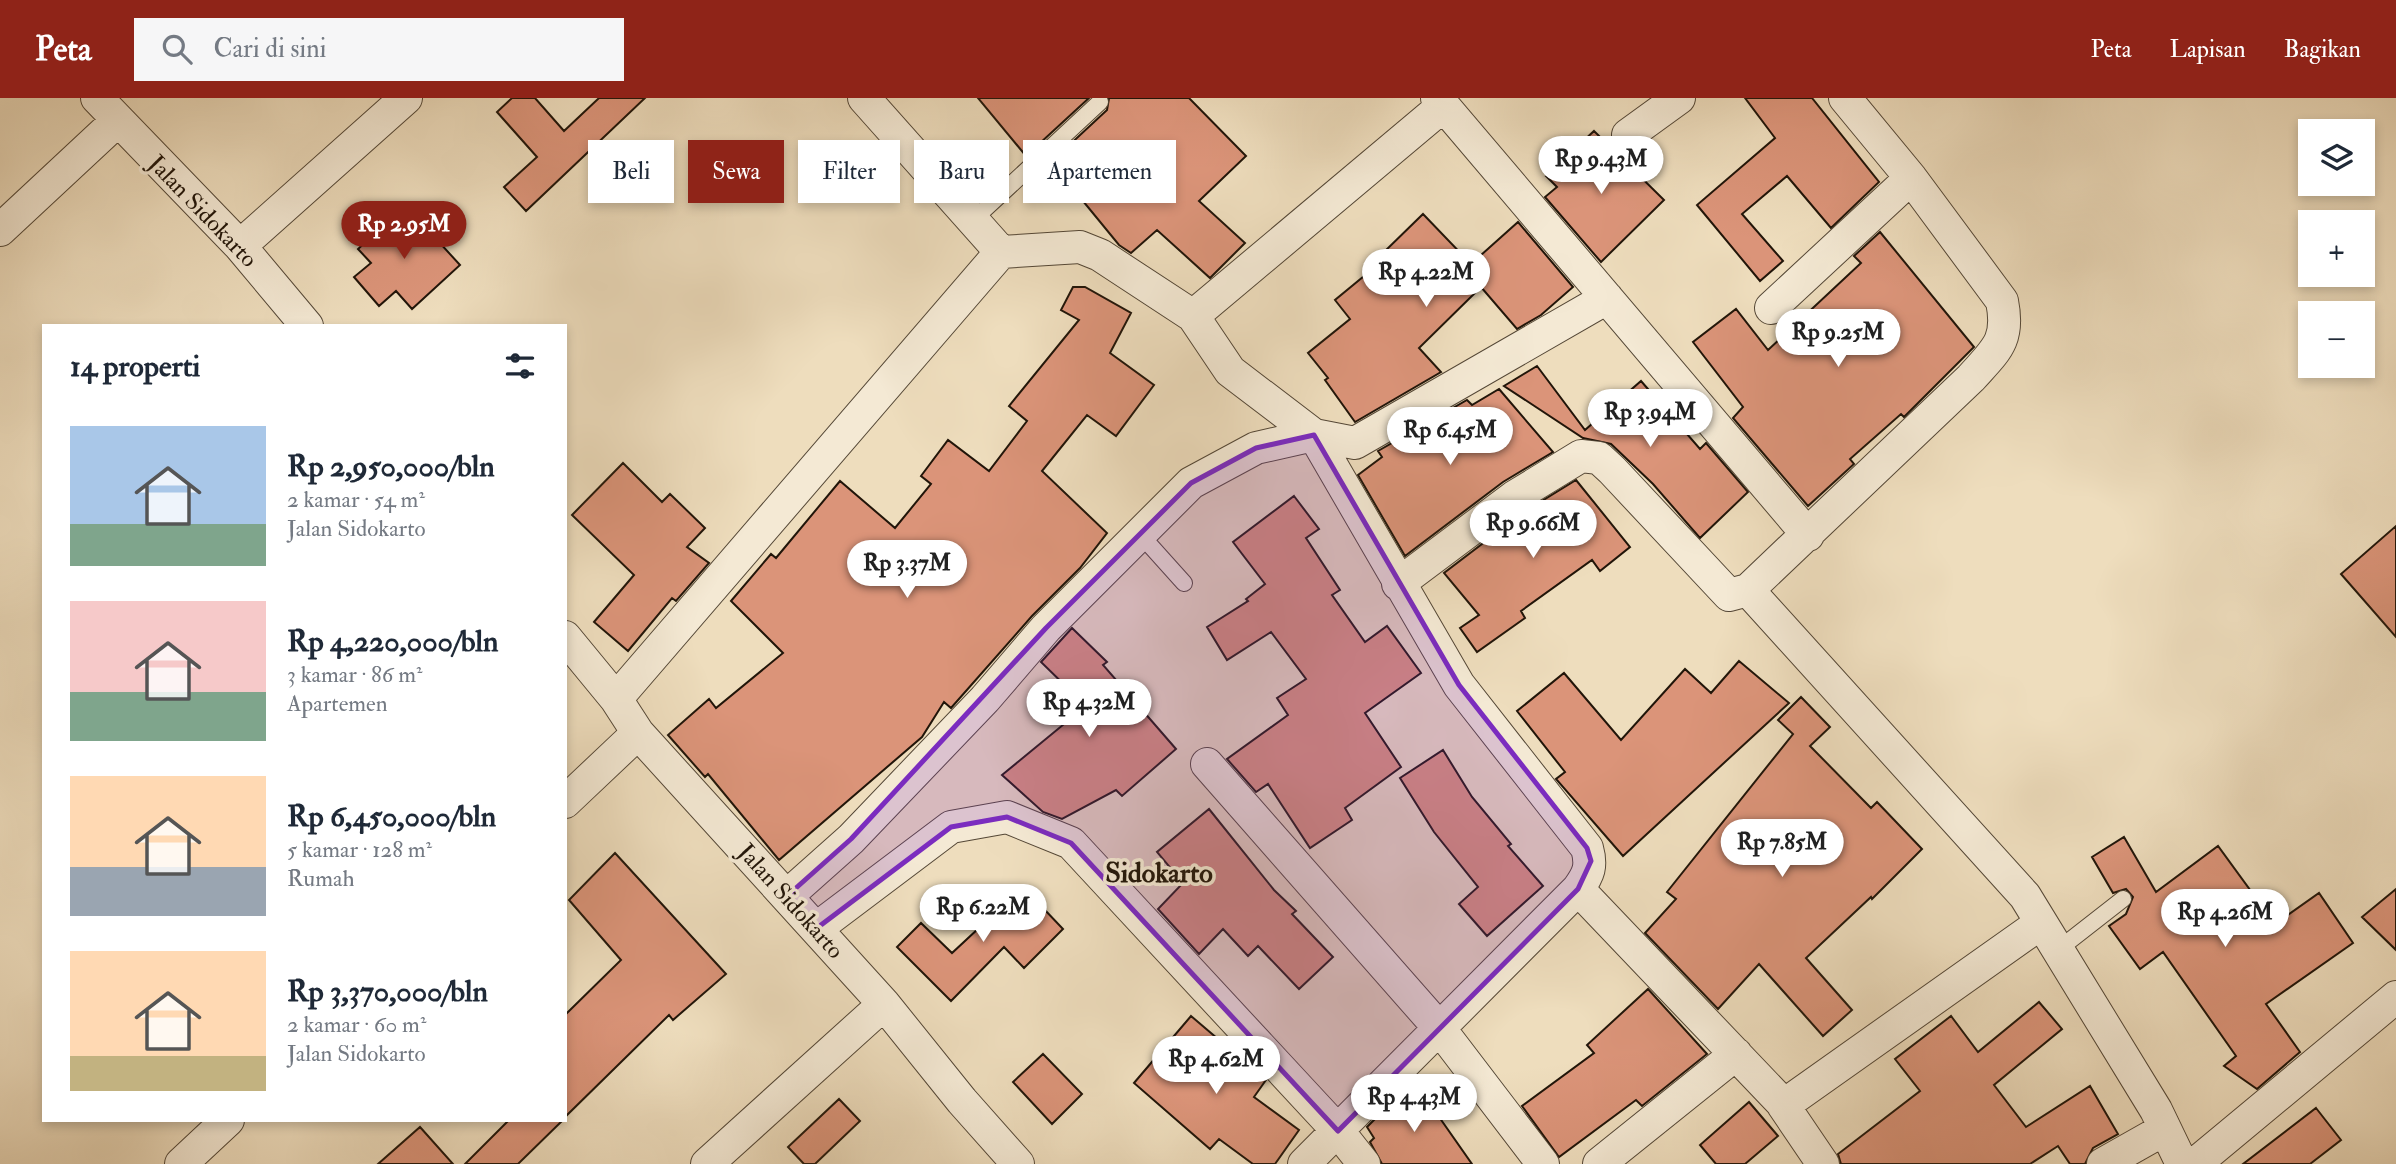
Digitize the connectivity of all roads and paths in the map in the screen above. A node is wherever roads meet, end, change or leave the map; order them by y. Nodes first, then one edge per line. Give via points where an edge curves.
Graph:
1 (406, 98) edge
2 (864, 98) edge
3 (1679, 98) edge
4 (1845, 98) edge
5 (1100, 102) dead end
6 (1440, 102) edge
7 (107, 109) edge
8 (1628, 135) dead end
9 (1911, 178) junction
10 (973, 220) junction
11 (0, 230) edge
12 (240, 246) junction
13 (1001, 252) junction
14 (1607, 298) junction
15 (1771, 307) dead end
16 (1193, 316) junction
17 (305, 324) edge
18 (1314, 435) junction
19 (1140, 534) junction
20 (1808, 535) junction
21 (1184, 583) dead end
22 (1398, 584) junction
23 (1748, 590) junction
24 (567, 639) edge
25 (616, 699) junction
26 (638, 733) junction
27 (1207, 764) dead end
28 (567, 800) edge
29 (1578, 889) junction
30 (787, 896) junction
31 (2123, 899) dead end
32 (2041, 923) junction
33 (817, 928) junction
34 (2059, 949) junction
35 (2396, 998) edge
36 (884, 1004) junction
37 (1440, 1029) junction
38 (1736, 1054) junction
39 (1783, 1105) junction
40 (226, 1122) edge
41 (2165, 1129) junction
42 (1338, 1131) junction
43 (181, 1164) edge
44 (707, 1164) edge
45 (1018, 1164) edge
46 (1304, 1164) edge
47 (1364, 1164) edge
48 (1543, 1164) edge
49 (1600, 1164) edge
50 (1823, 1164) edge
51 (2103, 1164) edge
52 (2182, 1164) edge
53 (2195, 1164) edge

1 - 12 street
2 - 10 street
3 - 8 street
4 - 9 street
5 - 10 lane
6 - 14 street
6 - 16 street
7 - 11 street
7 - 12 street, Jalan Sidokarto
9 - 15 street
9 - 20 street via 2002,301 2007,324 2001,344 1971,378
10 - 13 street
12 - 17 street, Jalan Sidokarto
13 - 16 street via 1080,247 1100,255
13 - 25 street
14 - 18 street via 1356,443
14 - 20 street
16 - 18 street via 1230,371
18 - 19 street via 1256,448 1225,463 1191,483
18 - 22 street
19 - 21 lane
19 - 30 street via 1046,628 870,819
20 - 23 street
22 - 23 street via 1514,497 1581,456 1599,458 1612,470 1729,595
22 - 29 street via 1459,685 1587,848 1589,874
23 - 32 street via 2025,896
24 - 25 street, Jalan Sidokarto
25 - 26 street, Jalan Sidokarto
26 - 28 street
26 - 30 street, Jalan Sidokarto
27 - 37 street
29 - 37 street
29 - 38 street
30 - 33 street, Jalan Sidokarto
31 - 34 lane
32 - 34 street
32 - 39 street
33 - 36 street, Jalan Sidokarto
33 - 42 street via 951,827 1007,817 1071,843
34 - 41 street
35 - 53 street
36 - 44 street
36 - 45 street, Jalan Sidokarto
37 - 42 street
37 - 48 street
38 - 39 street
38 - 49 street
39 - 50 street
40 - 43 street
41 - 51 street
41 - 52 street
42 - 46 street
42 - 47 street

